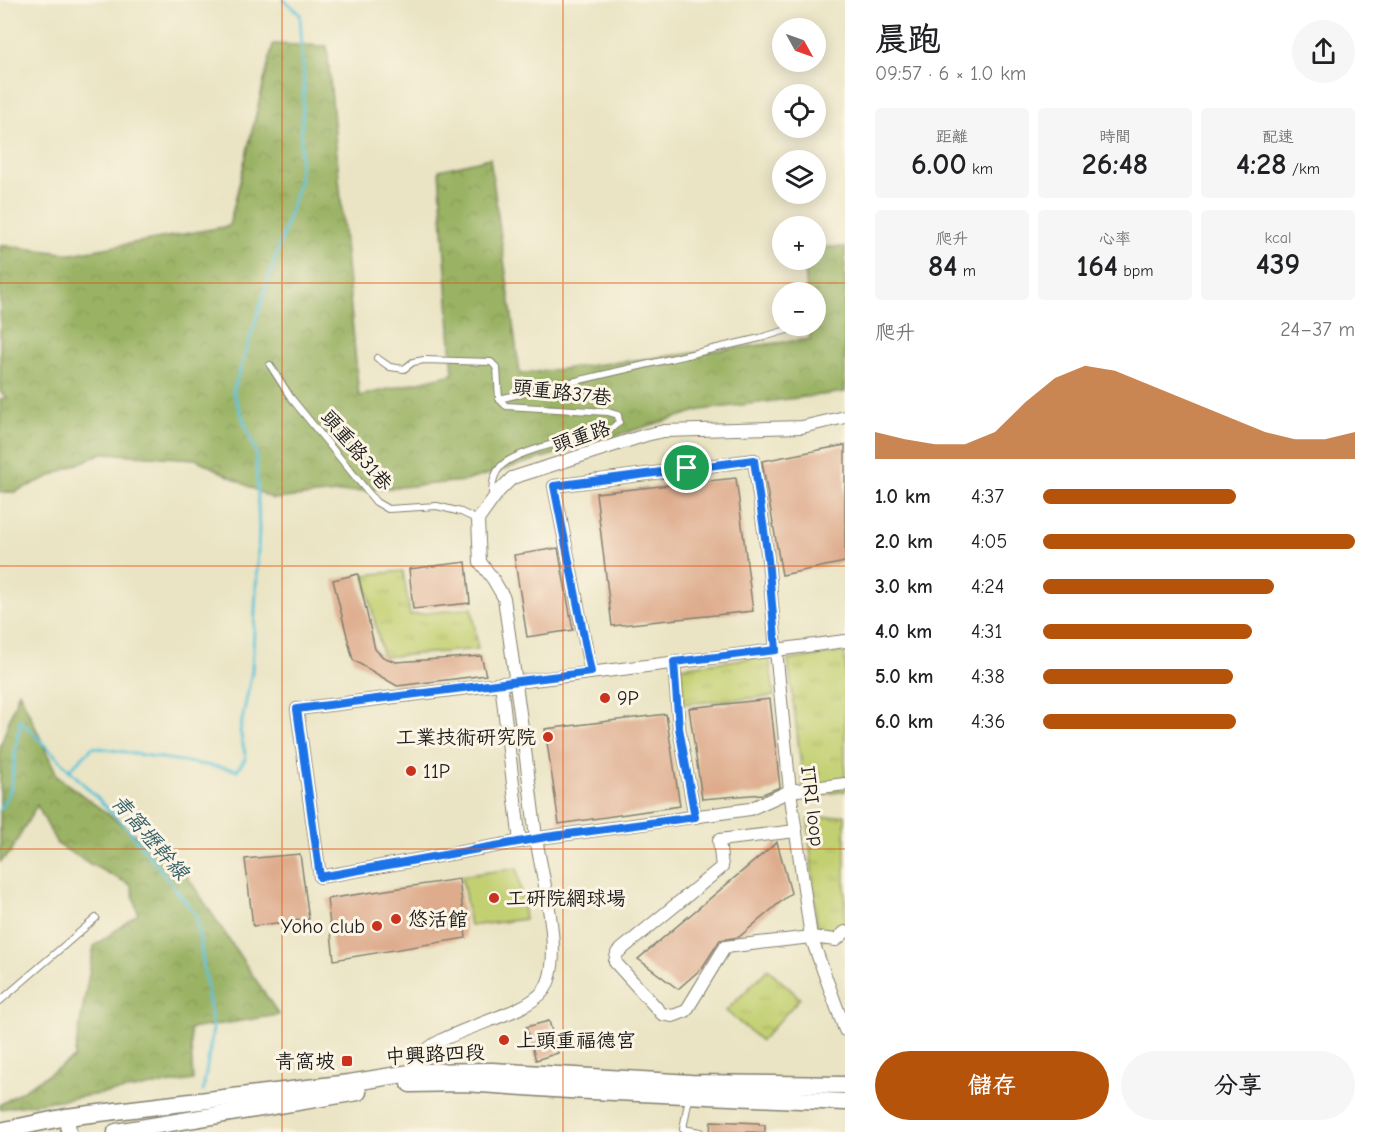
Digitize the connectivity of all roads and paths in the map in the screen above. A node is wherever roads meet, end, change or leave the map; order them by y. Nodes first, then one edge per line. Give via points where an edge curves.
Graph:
1 (772, 334) edge
2 (377, 358) dead end
3 (270, 365) dead end
4 (499, 399) junction
5 (845, 417) edge
6 (492, 492) dead end
7 (478, 520) junction
8 (845, 641) edge
9 (776, 650) junction
10 (674, 662) junction
11 (591, 672) junction
12 (501, 683) junction
13 (845, 784) edge
14 (790, 791) junction
15 (695, 817) junction
16 (796, 831) junction
17 (536, 839) junction
18 (520, 842) junction
19 (96, 918) dead end
20 (845, 932) edge
21 (811, 938) junction
22 (0, 1001) edge
23 (845, 1030) edge
24 (416, 1077) junction
25 (845, 1085) edge
26 (690, 1090) junction
27 (845, 1102) edge
28 (67, 1125) edge
29 (0, 1131) edge
30 (116, 1132) edge
31 (700, 1132) edge

1 - 4 lane
2 - 4 lane, 頭重路37巷 via 390,367 404,369 413,362 491,362 497,368
3 - 7 lane, 頭重路31巷 via 291,398 376,502 388,509 436,506
4 - 6 lane, 頭重路37巷 via 506,406 608,412 618,415 619,422 611,429 522,454 502,464 493,476
5 - 7 street, 頭重路 via 802,427 646,435 512,478
7 - 17 street, bridge via 480,562 504,598
8 - 9 street
9 - 10 street
9 - 11 street, ITRI loop via 754,460 554,486
9 - 14 street, ITRI loop
10 - 11 street
10 - 15 street via 679,728
11 - 12 street
12 - 18 street
12 - 18 street via 297,709 320,877
13 - 14 street
14 - 15 street via 750,809
14 - 16 street, ITRI loop
15 - 17 street
16 - 21 street, ITRI loop
16 - 21 street via 719,840 722,867 617,954 615,962 662,1014 673,1016 686,1011 725,948
17 - 18 street
17 - 24 street via 553,936 551,975 543,990 526,1004 424,1051 417,1061
19 - 22 lane
20 - 21 street via 836,940
21 - 23 street, ITRI loop
24 - 26 main road, 中興路四段
24 - 28 main road, 中興路四段 via 349,1083
24 - 30 main road, 中興路四段
25 - 26 main road, 中興路四段
26 - 27 main road, 中興路四段
26 - 31 lane via 683,1129
28 - 29 main road, 中興路四段

